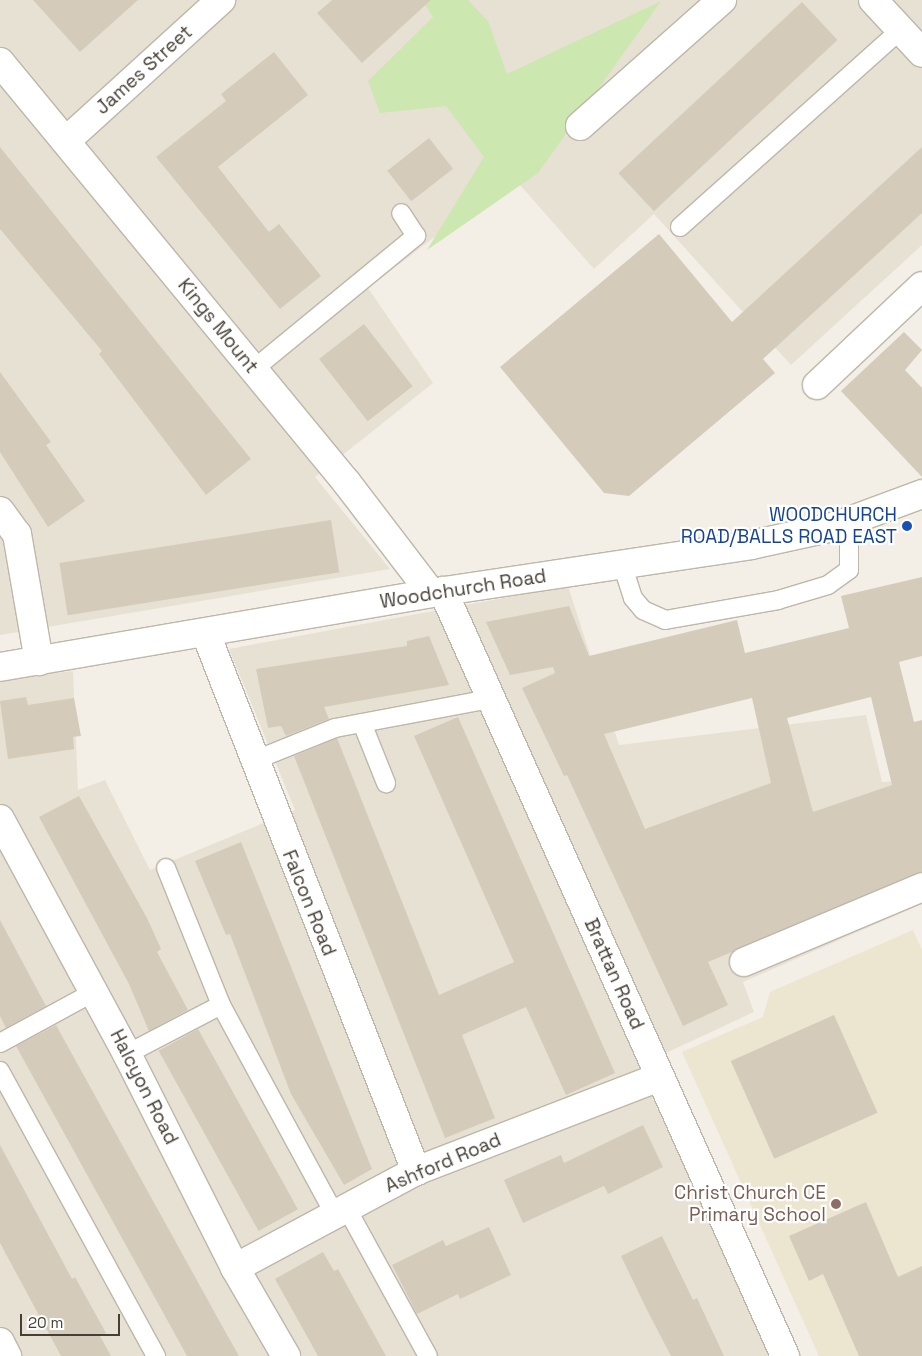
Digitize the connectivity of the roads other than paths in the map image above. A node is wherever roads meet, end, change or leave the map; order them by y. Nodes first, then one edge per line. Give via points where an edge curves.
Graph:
1 (221, 0) edge
2 (722, 0) edge
3 (873, 0) edge
4 (900, 30) junction
5 (922, 53) edge
6 (0, 62) edge
7 (580, 126) dead end
8 (66, 141) junction
9 (401, 213) dead end
10 (680, 227) dead end
11 (922, 286) edge
12 (254, 369) junction
13 (818, 385) dead end
14 (922, 494) edge
15 (0, 511) edge
16 (849, 522) junction
17 (622, 564) junction
18 (437, 592) junction
19 (206, 634) junction
20 (39, 661) junction
21 (0, 667) edge
22 (490, 699) junction
23 (362, 723) junction
24 (253, 761) junction
25 (386, 783) dead end
26 (0, 819) edge
27 (166, 868) dead end
28 (922, 887) edge
29 (744, 962) dead end
30 (94, 992) junction
31 (221, 1004) junction
32 (0, 1043) edge
33 (127, 1054) junction
34 (0, 1071) edge
35 (660, 1077) junction
36 (416, 1171) junction
37 (340, 1210) junction
38 (235, 1268) junction
39 (0, 1342) edge
40 (7, 1356) edge
41 (156, 1356) edge
42 (286, 1356) edge
43 (428, 1356) edge
44 (785, 1356) edge

1 - 8 street, James Street
2 - 7 street
3 - 4 street
4 - 5 street
4 - 10 lane
6 - 8 street, Kings Mount
8 - 12 street, Kings Mount
9 - 12 lane via 416,236
11 - 13 street
12 - 18 street, Kings Mount
14 - 16 street, Woodchurch Road
15 - 20 street via 17,534
16 - 17 street, Woodchurch Road via 751,545
16 - 17 lane via 849,570 828,585 778,600 665,620 643,610 633,598
17 - 18 street, Woodchurch Road
18 - 19 street, Woodchurch Road
18 - 22 street, Brattan Road
19 - 20 street, Woodchurch Road
19 - 24 street, Falcon Road
20 - 21 street, Woodchurch Road
22 - 23 lane
22 - 35 street, Brattan Road
23 - 24 lane via 335,728
23 - 25 lane
24 - 36 street, Falcon Road
26 - 30 street, Halcyon Road
27 - 31 lane
28 - 29 street
30 - 32 lane
30 - 33 street, Halcyon Road
31 - 33 lane
31 - 37 lane
33 - 38 street, Halcyon Road
34 - 41 lane
35 - 36 street, Ashford Road
35 - 44 street, Brattan Road
36 - 37 street, Ashford Road
37 - 38 street, Ashford Road
37 - 43 lane
38 - 42 street, Halcyon Road
39 - 40 street

